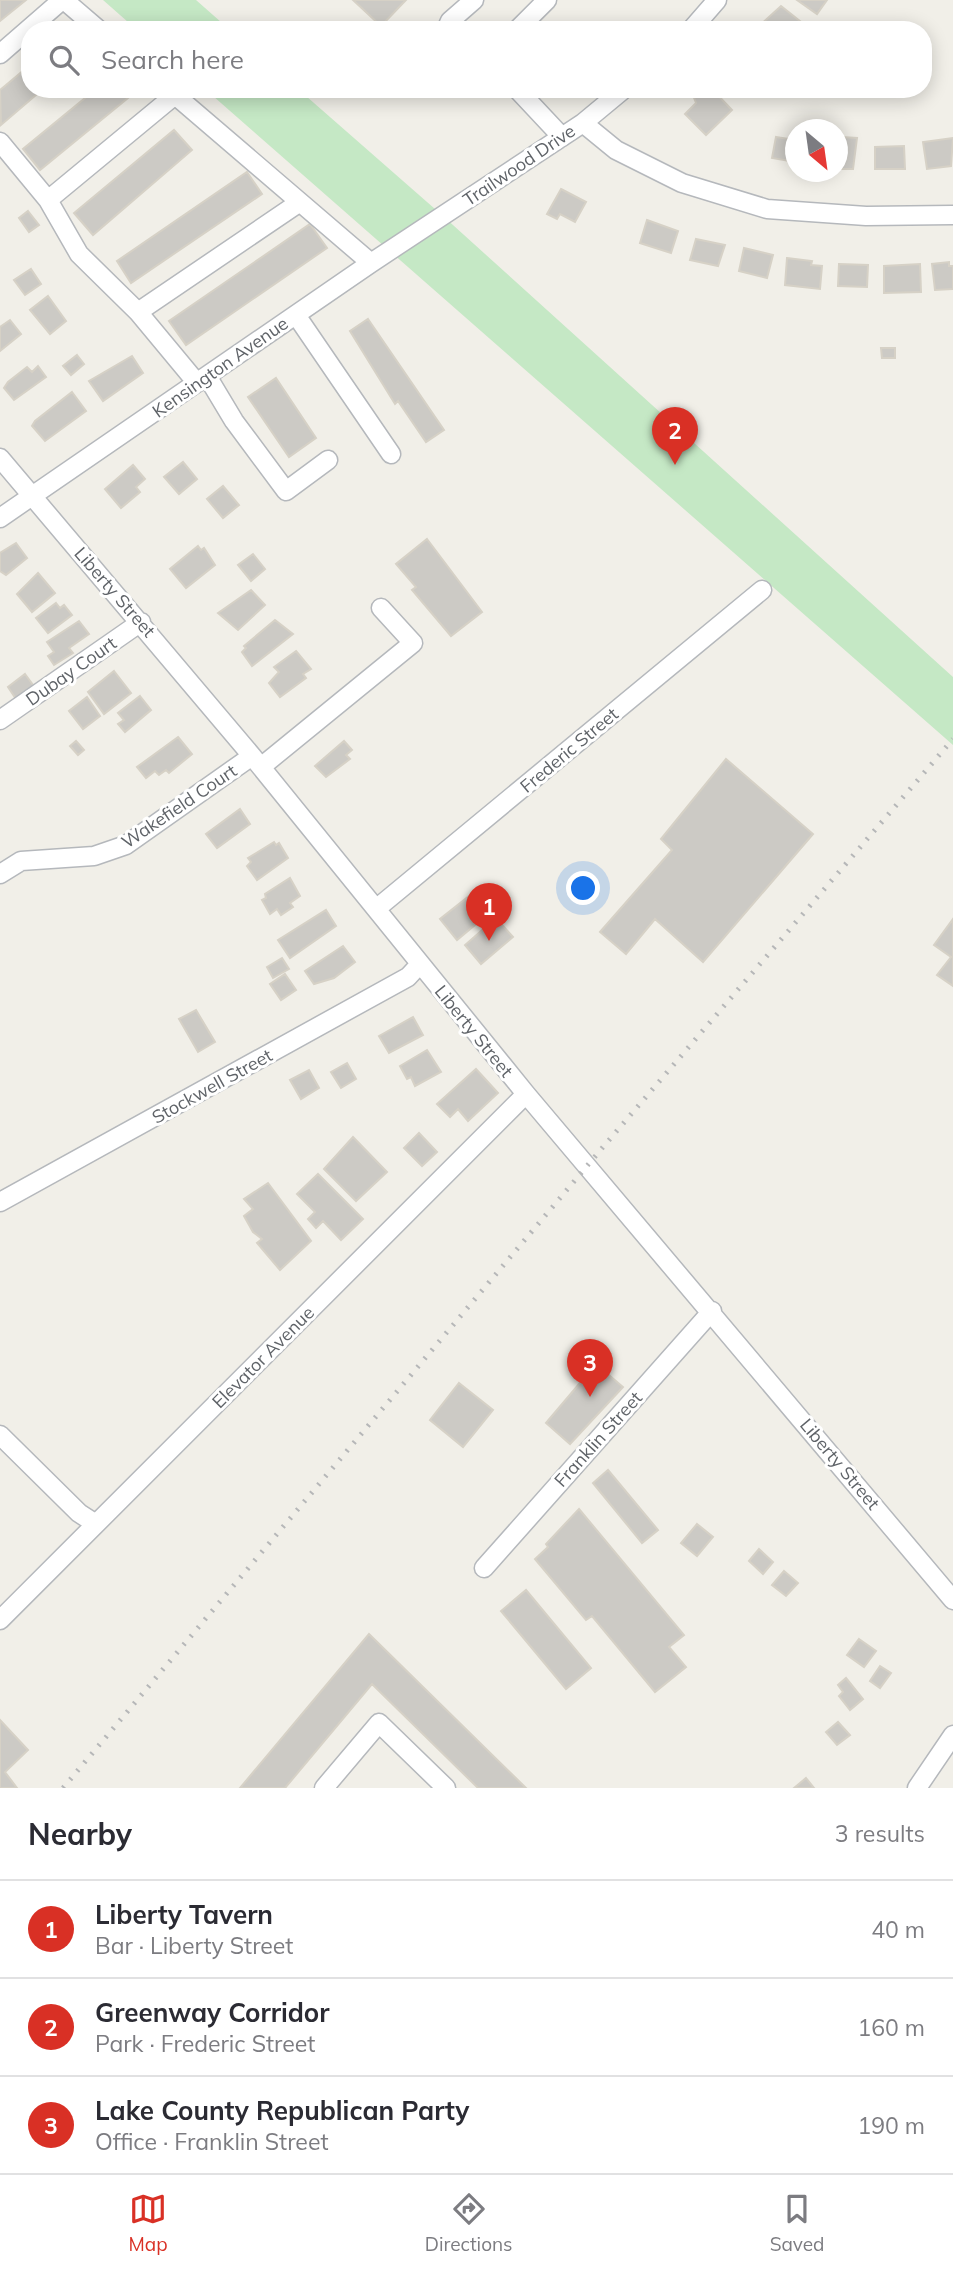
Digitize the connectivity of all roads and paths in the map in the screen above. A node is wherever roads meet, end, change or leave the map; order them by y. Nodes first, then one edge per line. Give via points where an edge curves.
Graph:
1 (63, 0) edge
2 (474, 0) edge
3 (547, 0) edge
4 (717, 0) edge
5 (38, 21) edge
6 (88, 21) edge
7 (450, 21) edge
8 (526, 21) edge
9 (699, 21) edge
10 (21, 36) edge
11 (0, 54) edge
12 (165, 98) edge
13 (179, 98) edge
14 (525, 98) edge
15 (613, 98) edge
16 (583, 123) junction
17 (562, 137) junction
18 (0, 142) edge
19 (48, 201) junction
20 (300, 202) junction
21 (953, 215) edge
22 (410, 239) joint
23 (372, 263) junction
24 (138, 312) junction
25 (296, 315) junction
26 (202, 380) junction
27 (391, 454) dead end
28 (0, 458) edge
29 (328, 460) dead end
30 (32, 497) junction
31 (0, 519) edge
32 (762, 590) dead end
33 (381, 608) dead end
34 (141, 622) junction
35 (0, 720) edge
36 (256, 761) junction
37 (0, 874) edge
38 (376, 909) junction
39 (420, 964) junction
40 (526, 1094) junction
41 (0, 1202) edge
42 (712, 1311) junction
43 (0, 1435) edge
44 (96, 1524) junction
45 (484, 1568) dead end
46 (953, 1600) edge
47 (0, 1620) edge
48 (953, 1735) edge
49 (324, 1788) edge
50 (446, 1788) edge
51 (917, 1788) edge

1 - 5 street
1 - 6 street
2 - 7 street
3 - 8 street
4 - 9 street
10 - 11 street
12 - 19 street
13 - 20 street
14 - 17 street
15 - 16 street
16 - 17 street, Trailwood Drive
16 - 21 street, Trailwood Drive via 616,149 682,183 767,209 866,216
17 - 22 street, Trailwood Drive
18 - 19 street
19 - 24 street via 79,254
20 - 23 street
20 - 24 street
22 - 23 street, Kensington Avenue
23 - 25 street, Kensington Avenue
24 - 26 street
25 - 26 street, Kensington Avenue
25 - 27 street
26 - 29 street via 286,491
26 - 30 street, Kensington Avenue
28 - 30 street, Liberty Street
30 - 31 street, Kensington Avenue
30 - 34 street, Liberty Street
32 - 38 street, Frederic Street
33 - 36 street, Wakefield Court via 413,643
34 - 35 street, Dubay Court
34 - 36 street, Liberty Street
36 - 37 street, Wakefield Court via 126,845 94,856 21,861
36 - 38 street, Liberty Street
38 - 39 street, Liberty Street
39 - 40 street, Liberty Street
39 - 41 street, Stockwell Street via 408,977
40 - 42 street, Liberty Street
40 - 44 street, Elevator Avenue
42 - 45 street, Franklin Street
42 - 46 street, Liberty Street
43 - 44 street
44 - 47 street, Elevator Avenue
48 - 51 street
49 - 50 street via 379,1723

